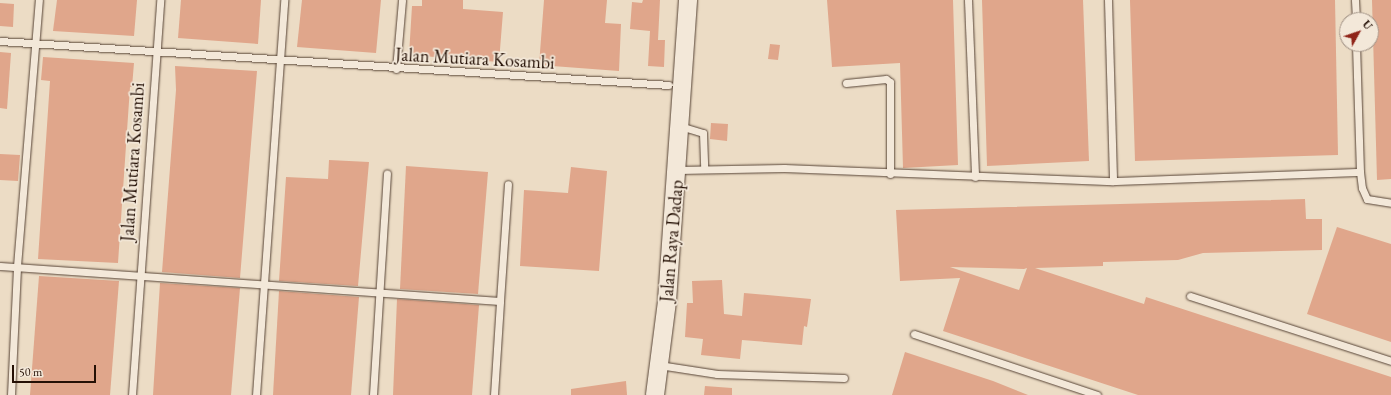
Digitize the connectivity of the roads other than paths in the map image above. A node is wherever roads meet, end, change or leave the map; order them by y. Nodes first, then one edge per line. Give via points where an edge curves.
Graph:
1 (39, 0) edge
2 (160, 0) edge
3 (284, 0) edge
4 (402, 0) edge
5 (688, 0) edge
6 (968, 0) edge
7 (1108, 0) edge
8 (1355, 0) edge
9 (1356, 12) edge
10 (0, 42) edge
11 (35, 44) junction
12 (156, 52) junction
13 (1356, 52) edge
14 (280, 61) junction
15 (396, 69) junction
16 (846, 83) dead end
17 (676, 85) junction
18 (680, 126) junction
19 (704, 169) junction
20 (678, 170) junction
21 (1360, 172) junction
22 (387, 173) dead end
23 (890, 174) junction
24 (975, 178) junction
25 (1113, 181) junction
26 (508, 184) dead end
27 (1391, 202) edge
28 (0, 266) edge
29 (17, 266) junction
30 (139, 275) junction
31 (263, 283) junction
32 (380, 291) junction
33 (1190, 296) dead end
34 (500, 301) junction
35 (914, 334) dead end
36 (1391, 361) edge
37 (658, 364) junction
38 (844, 378) dead end
39 (11, 395) edge
40 (132, 395) edge
41 (256, 395) edge
42 (373, 395) edge
43 (494, 395) edge
44 (655, 395) edge
45 (1097, 395) edge

1 - 11 lane
2 - 12 lane, Jalan Mutiara Kosambi
3 - 14 lane
4 - 15 lane
5 - 17 main road, Jalan Raya Dadap
6 - 24 lane
7 - 25 lane
8 - 9 lane
10 - 11 lane, Jalan Mutiara Kosambi
11 - 12 lane, Jalan Mutiara Kosambi
11 - 29 lane
12 - 14 lane, Jalan Mutiara Kosambi
12 - 30 lane, Jalan Mutiara Kosambi
13 - 21 lane
14 - 15 lane, Jalan Mutiara Kosambi
14 - 31 lane
15 - 17 lane, Jalan Mutiara Kosambi
16 - 23 lane via 886,79 890,82
17 - 18 main road, Jalan Raya Dadap
18 - 19 lane via 702,133
18 - 20 main road, Jalan Raya Dadap
19 - 20 lane
19 - 23 lane via 784,168
20 - 37 main road, Jalan Raya Dadap via 667,301
21 - 25 lane
21 - 27 lane via 1362,188 1367,199
22 - 32 lane
23 - 24 lane
24 - 25 lane
26 - 34 lane
28 - 29 lane
29 - 30 lane
29 - 39 lane
30 - 31 lane
30 - 40 lane, Jalan Mutiara Kosambi
31 - 32 lane
31 - 41 lane
32 - 34 lane
32 - 42 lane
33 - 36 lane
34 - 43 lane
35 - 45 lane
37 - 38 lane via 717,374
37 - 44 main road, Jalan Raya Dadap

